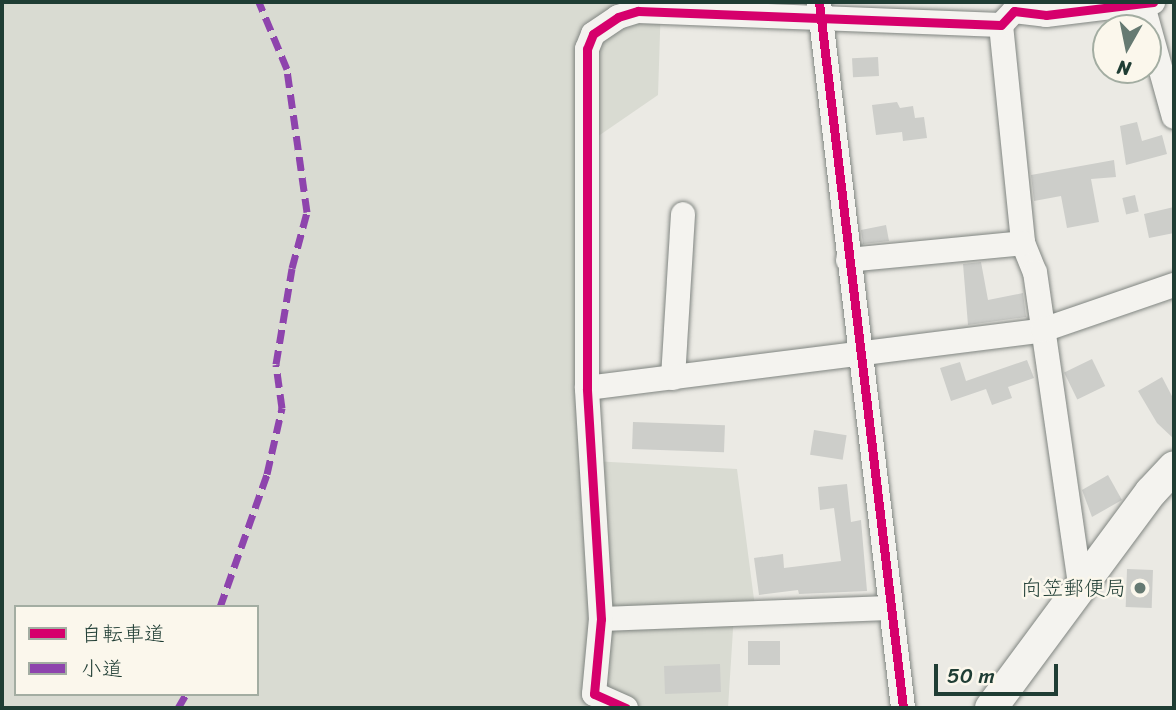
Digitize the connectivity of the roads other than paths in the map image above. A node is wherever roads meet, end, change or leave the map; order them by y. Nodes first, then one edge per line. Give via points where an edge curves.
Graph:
1 (1146, 3) edge
2 (819, 11) edge
3 (1001, 25) junction
4 (1174, 117) edge
5 (683, 214) dead end
6 (1023, 243) junction
7 (848, 260) junction
8 (1174, 285) edge
9 (1043, 330) junction
10 (860, 355) junction
11 (673, 378) junction
12 (587, 388) junction
13 (1174, 467) edge
14 (1081, 591) junction
15 (890, 608) junction
16 (601, 619) junction
17 (626, 708) edge
18 (903, 708) edge
19 (991, 708) edge

1 - 3 street via 1046,15 1014,11
1 - 4 street
2 - 3 street
2 - 7 street
2 - 12 street via 638,11 593,34 587,49
3 - 6 street
5 - 11 street
6 - 7 street
6 - 9 street via 1035,272
7 - 10 street
8 - 9 street
9 - 10 street
9 - 14 street
10 - 11 street
10 - 15 street
11 - 12 street
12 - 16 street
13 - 14 main road
14 - 19 main road
15 - 16 street
15 - 18 street
16 - 17 street via 594,694

